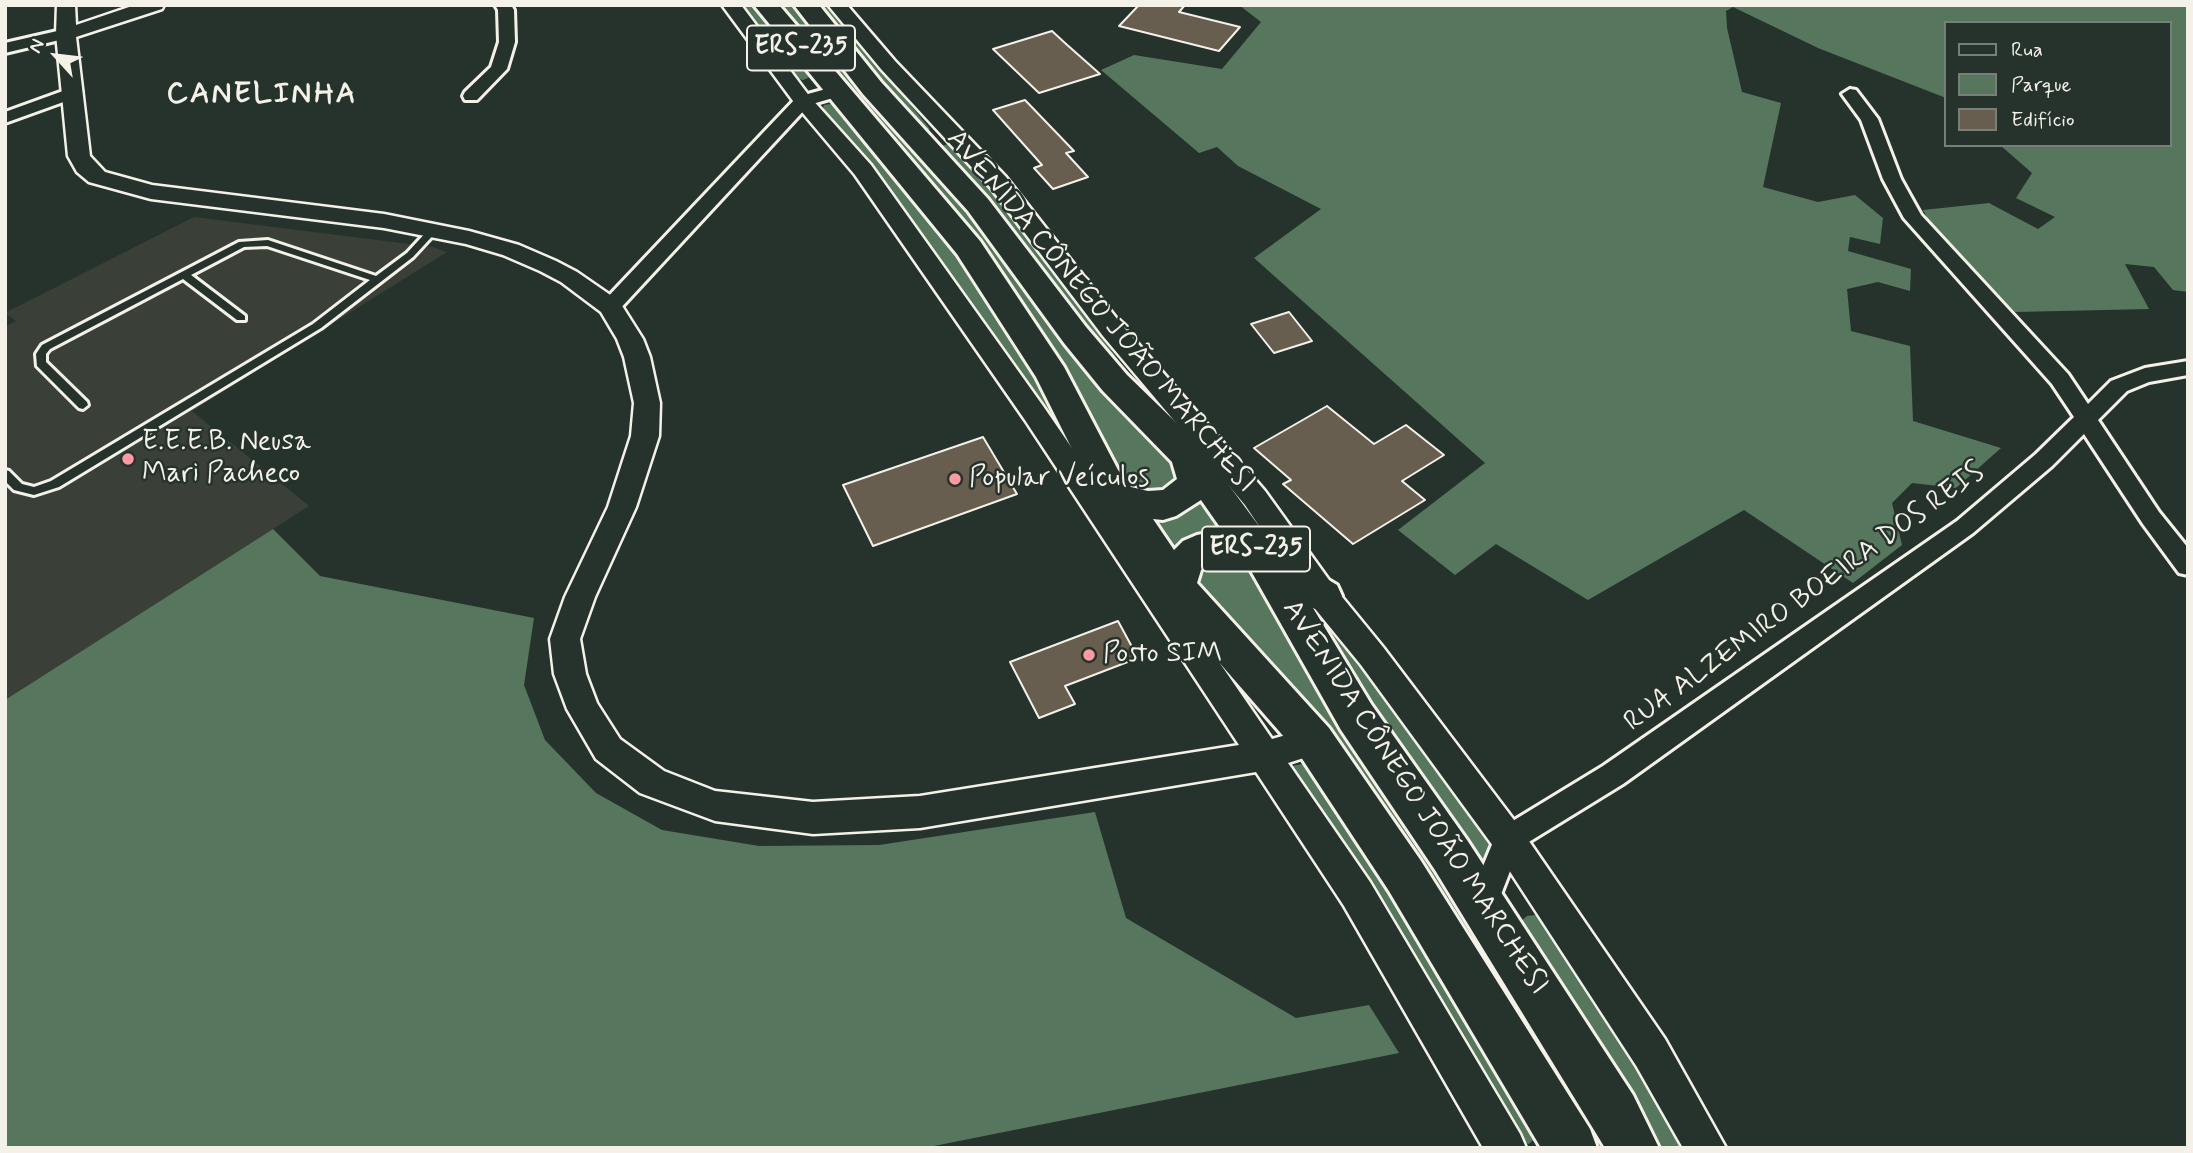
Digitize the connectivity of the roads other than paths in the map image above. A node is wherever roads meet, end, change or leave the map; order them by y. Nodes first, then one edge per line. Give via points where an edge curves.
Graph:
1 (66, 5) edge
2 (155, 5) edge
3 (503, 5) edge
4 (731, 5) edge
5 (765, 5) edge
6 (806, 5) edge
7 (837, 5) edge
8 (66, 34) junction
9 (5, 48) edge
10 (74, 92) junction
11 (1850, 94) dead end
12 (471, 96) dead end
13 (820, 96) junction
14 (5, 118) edge
15 (939, 141) junction
16 (433, 230) junction
17 (183, 274) junction
18 (380, 280) junction
19 (610, 307) junction
20 (241, 318) dead end
21 (2188, 368) edge
22 (1172, 402) junction
23 (83, 405) dead end
24 (2084, 418) junction
25 (1189, 457) junction
26 (5, 474) edge
27 (1119, 497) junction
28 (1263, 559) junction
29 (2188, 566) edge
30 (1177, 587) junction
31 (1323, 596) junction
32 (1314, 741) junction
33 (1263, 756) junction
34 (1508, 839) junction
35 (1482, 905) junction
36 (1568, 1147) edge
37 (1506, 1148) edge
38 (1633, 1148) edge
39 (1706, 1148) edge

1 - 8 street
2 - 8 street
3 - 12 street via 507,42 499,68
4 - 13 street, AVENIDA CÔNEGO JOÃO MARCHESI
5 - 13 main road, AVENIDA CÔNEGO JOÃO MARCHESI / ERS-235
6 - 15 main road, AVENIDA CÔNEGO JOÃO MARCHESI / ERS-235
7 - 15 street, AVENIDA CÔNEGO JOÃO MARCHESI
8 - 9 street
8 - 10 street
10 - 14 street
10 - 16 street via 79,156 91,174 109,182 151,192
11 - 24 street via 1869,119 1913,218 2060,379
13 - 19 street
13 - 27 main road, AVENIDA CÔNEGO JOÃO MARCHESI / ERS-235 via 970,247 1052,375 1104,478
13 - 33 street, AVENIDA CÔNEGO JOÃO MARCHESI via 863,170 976,329
15 - 22 street, AVENIDA CÔNEGO JOÃO MARCHESI via 998,182
15 - 25 main road, AVENIDA CÔNEGO JOÃO MARCHESI / ERS-235 via 978,205 1075,335 1115,383
16 - 18 lane
16 - 19 street via 539,262
17 - 18 lane via 257,241
17 - 20 lane
17 - 23 lane via 46,347 41,363
18 - 26 lane via 317,326 55,484 34,491 18,487
19 - 33 street via 637,357 647,403 645,436 622,507 565,639 570,674 583,709 608,749 652,782 715,806 813,818 919,812
21 - 24 street, RUA ALZEMIRO BOEIRA DOS REIS via 2145,375 2119,386
22 - 25 main road
22 - 31 street, AVENIDA CÔNEGO JOÃO MARCHESI via 1255,498
24 - 29 street
24 - 34 street, RUA ALZEMIRO BOEIRA DOS REIS via 2044,460 1965,527 1613,775
25 - 27 main road via 1195,479 1177,500 1163,506
25 - 28 main road, AVENIDA CÔNEGO JOÃO MARCHESI / ERS-235
27 - 30 main road, AVENIDA CÔNEGO JOÃO MARCHESI / ERS-235
28 - 30 main road via 1243,548 1210,545 1184,564
28 - 31 main road
28 - 35 main road, AVENIDA CÔNEGO JOÃO MARCHESI / ERS-235 via 1356,717
30 - 32 main road, AVENIDA CÔNEGO JOÃO MARCHESI / ERS-235
31 - 34 street, AVENIDA CÔNEGO JOÃO MARCHESI
32 - 33 street
32 - 36 main road, AVENIDA CÔNEGO JOÃO MARCHESI / ERS-235 via 1405,876
33 - 37 street, AVENIDA CÔNEGO JOÃO MARCHESI via 1357,894
34 - 35 street
34 - 39 street, AVENIDA CÔNEGO JOÃO MARCHESI via 1651,1053
35 - 38 main road, AVENIDA CÔNEGO JOÃO MARCHESI / ERS-235

